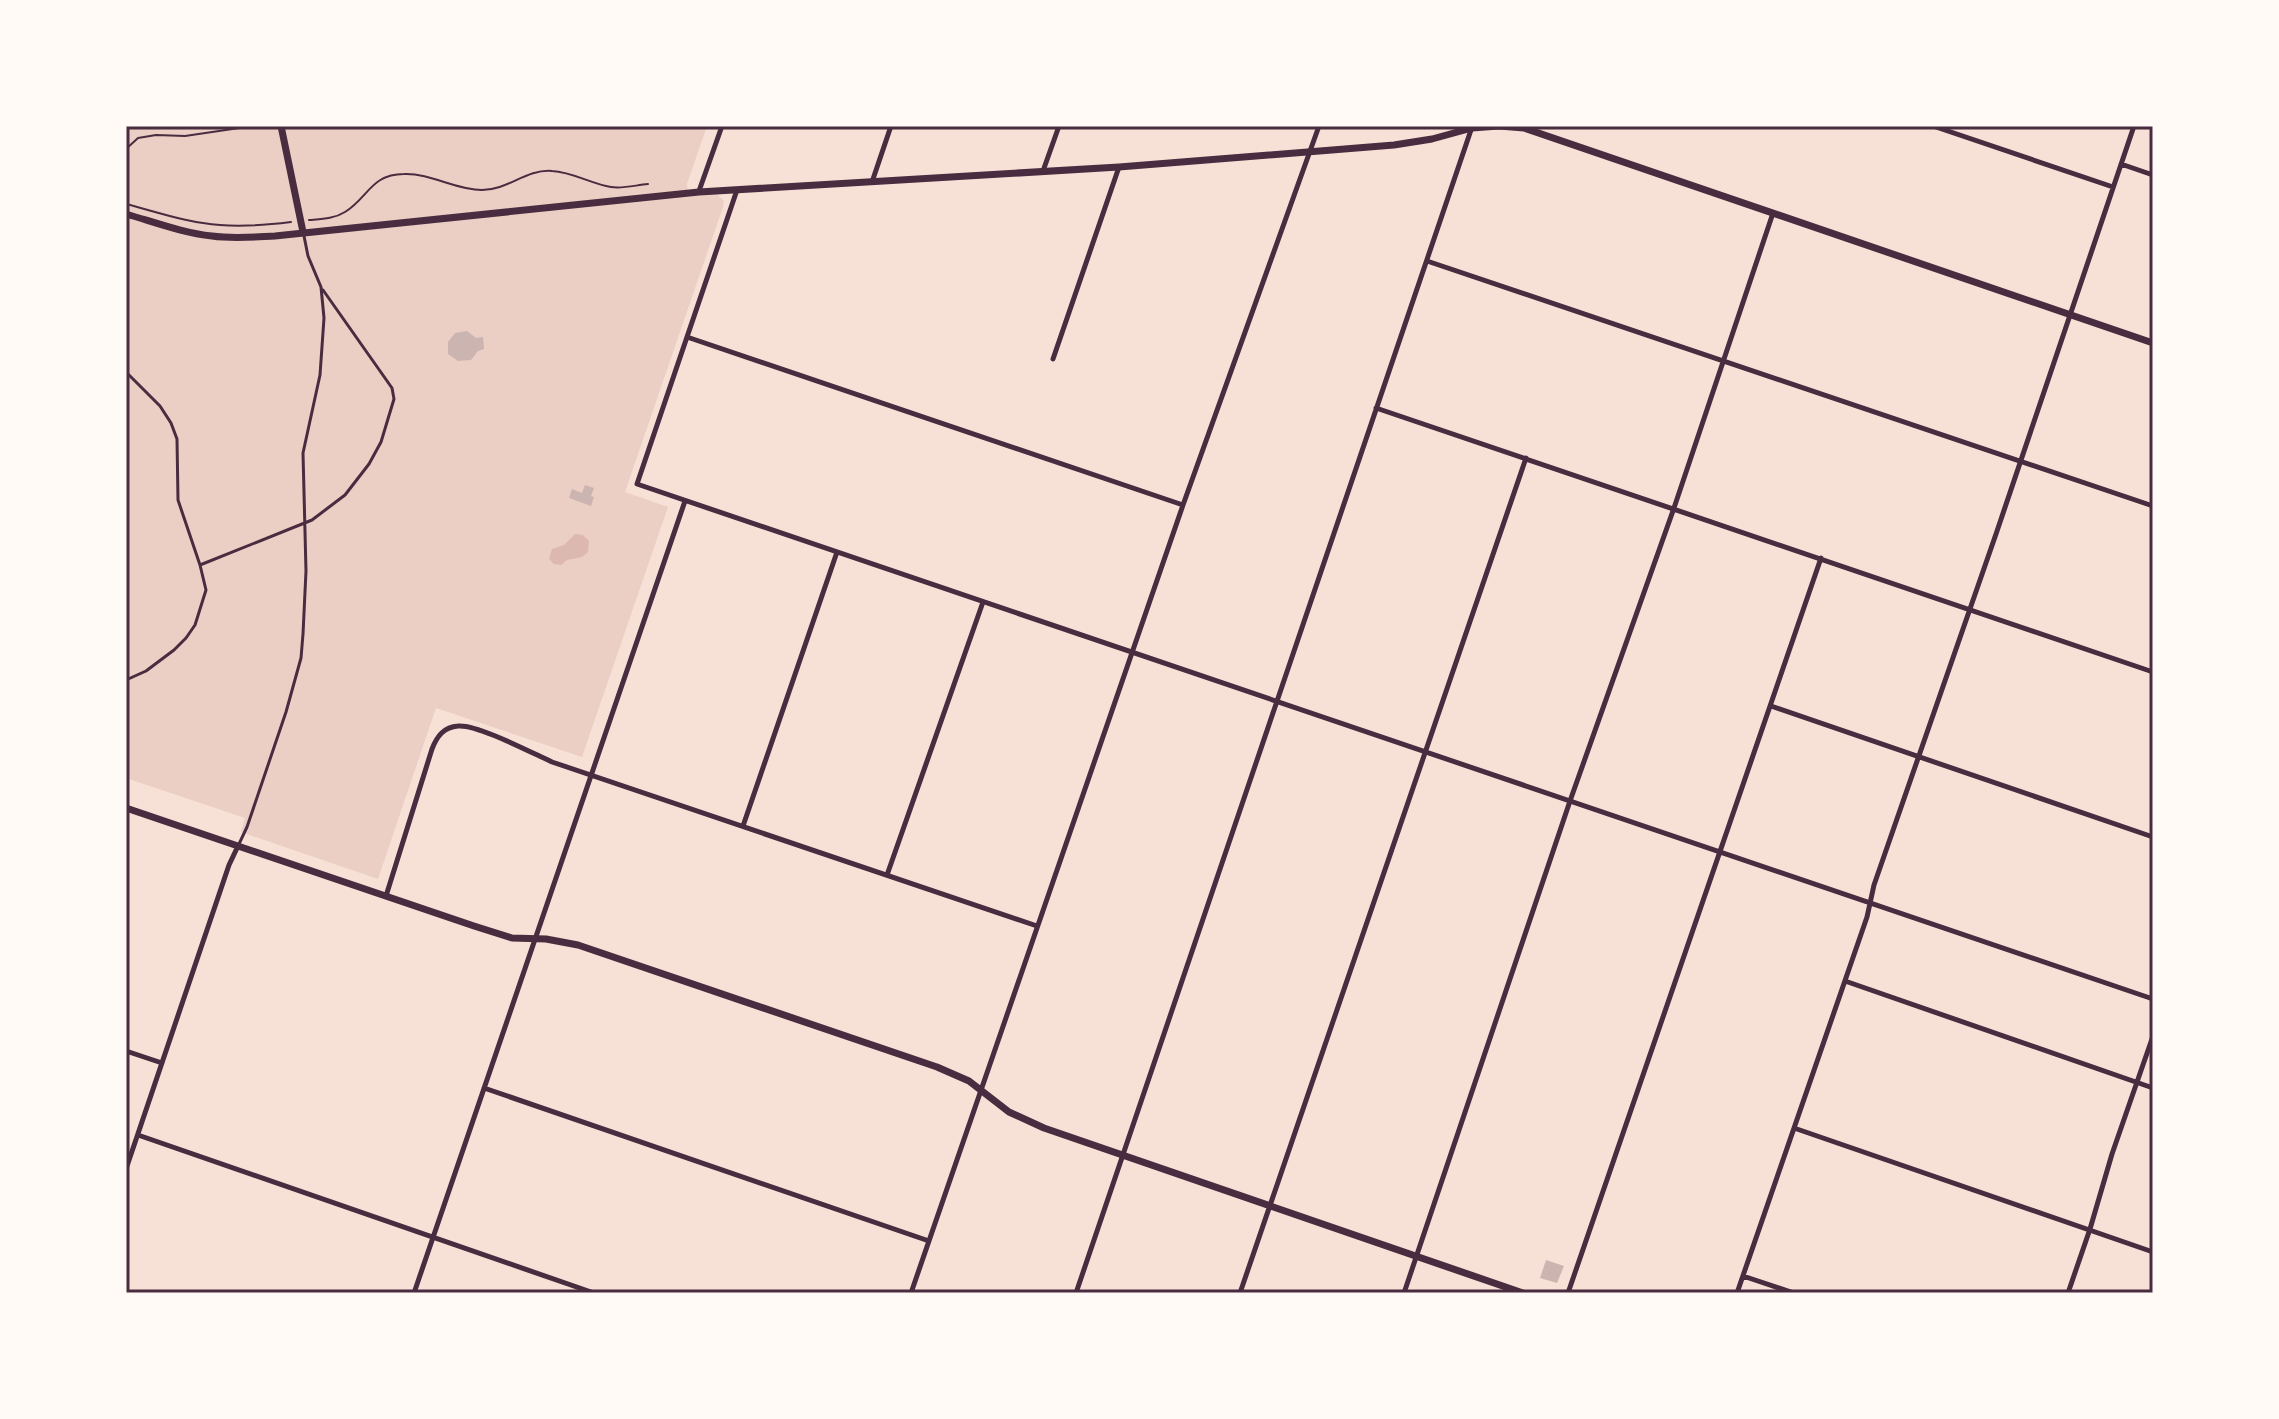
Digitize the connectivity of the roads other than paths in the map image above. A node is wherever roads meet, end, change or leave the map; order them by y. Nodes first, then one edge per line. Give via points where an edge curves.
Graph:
1 (281, 126) edge
2 (722, 126) edge
3 (891, 126) edge
4 (1059, 126) edge
5 (1319, 126) edge
6 (1933, 126) edge
7 (2134, 126) edge
8 (1472, 127) edge
9 (1311, 151) junction
10 (2121, 164) junction
11 (1119, 167) junction
12 (1043, 171) junction
13 (2153, 175) edge
14 (872, 182) junction
15 (2113, 187) junction
16 (737, 190) junction
17 (699, 192) junction
18 (1773, 212) junction
19 (126, 214) edge
20 (303, 232) junction
21 (1427, 261) junction
22 (321, 287) junction
23 (2070, 314) junction
24 (687, 337) junction
25 (2153, 343) edge
26 (1053, 359) dead end
27 (1722, 361) junction
28 (126, 372) edge
29 (1376, 408) junction
30 (1526, 458) junction
31 (2020, 460) junction
32 (685, 501) junction
33 (1183, 505) junction
34 (2153, 506) edge
35 (1674, 508) junction
36 (304, 524) junction
37 (837, 552) junction
38 (1821, 558) junction
39 (200, 565) junction
40 (983, 602) junction
41 (1970, 608) junction
42 (1132, 653) junction
43 (2153, 672) edge
44 (126, 680) edge
45 (1278, 703) junction
46 (1771, 706) junction
47 (1426, 753) junction
48 (1919, 756) junction
49 (592, 774) junction
50 (1570, 801) junction
51 (126, 808) edge
52 (743, 826) junction
53 (2153, 837) edge
54 (238, 846) junction
55 (1720, 852) junction
56 (887, 875) junction
57 (386, 896) junction
58 (1870, 903) junction
59 (1037, 926) junction
60 (537, 939) junction
61 (1845, 981) junction
62 (2153, 999) edge
63 (2153, 1036) edge
64 (126, 1051) edge
65 (162, 1063) junction
66 (2137, 1082) junction
67 (484, 1088) junction
68 (2153, 1088) edge
69 (982, 1090) junction
70 (1794, 1128) junction
71 (138, 1135) junction
72 (1125, 1155) junction
73 (126, 1169) edge
74 (1271, 1205) junction
75 (2090, 1229) junction
76 (433, 1237) junction
77 (929, 1241) junction
78 (2153, 1252) edge
79 (1416, 1256) junction
80 (1743, 1276) junction
81 (414, 1293) edge
82 (594, 1293) edge
83 (911, 1293) edge
84 (1076, 1293) edge
85 (1240, 1293) edge
86 (1404, 1293) edge
87 (1523, 1293) edge
88 (1568, 1293) edge
89 (1737, 1293) edge
90 (1794, 1293) edge
91 (2068, 1293) edge

1 - 20 street
2 - 17 street
3 - 14 street
4 - 12 street
5 - 9 street
6 - 15 street
7 - 10 street
8 - 9 street via 1394,145
8 - 18 street via 1524,128
8 - 21 street
9 - 11 street
9 - 33 street
10 - 13 street
10 - 15 street
11 - 12 street
11 - 26 street
12 - 14 street
14 - 16 street
15 - 23 street
16 - 17 street
16 - 24 street
17 - 20 street
18 - 23 street
18 - 27 street
19 - 20 street via 212,237
20 - 22 lane
21 - 27 street
21 - 29 street
22 - 36 lane via 324,346 303,453
22 - 36 lane via 392,388 394,399 381,442 359,479
23 - 25 street
23 - 31 street
24 - 32 street via 637,484
24 - 33 street
27 - 31 street
27 - 35 street
28 - 39 lane via 171,423 177,439 178,500
29 - 30 street
29 - 45 street
30 - 35 street
30 - 47 street
31 - 34 street
31 - 41 street
32 - 37 street
32 - 49 street
33 - 42 street
35 - 38 street
35 - 50 street
36 - 39 lane
36 - 54 lane via 301,658
37 - 40 street
37 - 52 street
38 - 41 street
38 - 46 street
39 - 44 lane via 206,590 195,625 174,650
40 - 42 street
40 - 56 street
41 - 43 street
41 - 48 street
42 - 45 street
42 - 59 street
45 - 47 street
45 - 72 street
46 - 48 street
46 - 55 street
47 - 50 street
47 - 74 street
48 - 53 street
48 - 58 street
49 - 52 street
49 - 57 street via 475,729 449,728 432,749
49 - 60 street
50 - 55 street
50 - 79 street
51 - 54 street
52 - 56 street
54 - 57 street
54 - 65 street
55 - 58 street
55 - 88 street
56 - 59 street
57 - 60 street via 502,935
58 - 61 street
58 - 62 street
59 - 69 street
60 - 67 street
60 - 69 street via 610,954 937,1067
61 - 66 street
61 - 70 street
63 - 66 street
64 - 65 street
65 - 71 street
66 - 68 street
66 - 75 street
67 - 76 street
67 - 77 street
69 - 72 street via 1025,1121
69 - 77 street
70 - 75 street
70 - 80 street
71 - 73 street
71 - 76 street
72 - 74 street
72 - 84 street
74 - 79 street
74 - 85 street
75 - 78 street
75 - 91 street
76 - 81 street
76 - 82 street
77 - 83 street
79 - 86 street
79 - 87 street
80 - 89 street
80 - 90 street

